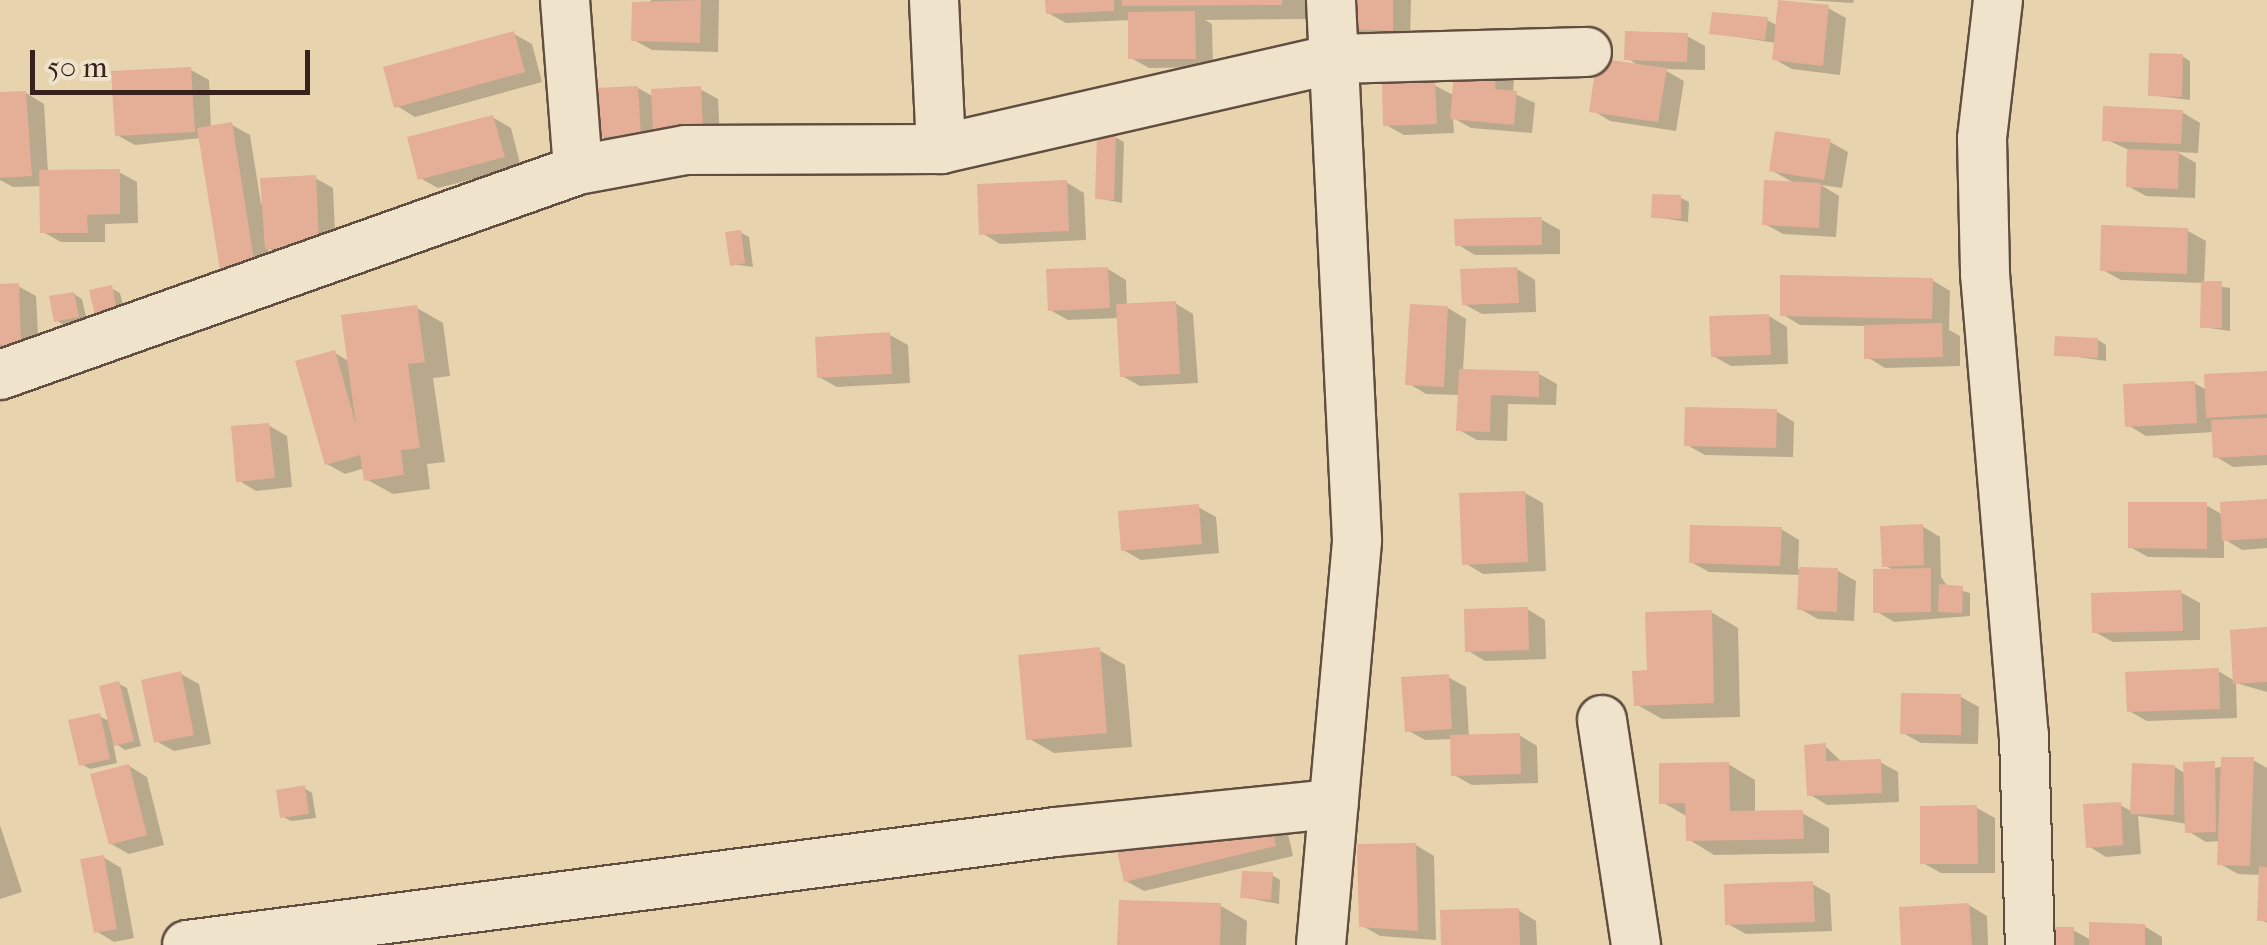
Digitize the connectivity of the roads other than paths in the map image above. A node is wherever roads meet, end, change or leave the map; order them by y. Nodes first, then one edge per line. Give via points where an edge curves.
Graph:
1 (565, 0) edge
2 (934, 0) edge
3 (1331, 0) edge
4 (1998, 0) edge
5 (1587, 52) dead end
6 (1334, 58) junction
7 (941, 149) junction
8 (578, 170) junction
9 (0, 375) edge
10 (1602, 720) dead end
11 (1334, 804) junction
12 (187, 945) edge
13 (1321, 945) edge
14 (1636, 945) edge
15 (2030, 945) edge

1 - 8 street
2 - 7 street
3 - 6 street
4 - 15 street via 1982,139 1985,274 2024,735
5 - 6 street
6 - 7 street
6 - 11 street via 1357,540
7 - 8 street via 686,150
8 - 9 street
10 - 14 street
11 - 12 street via 1056,832
11 - 13 street

